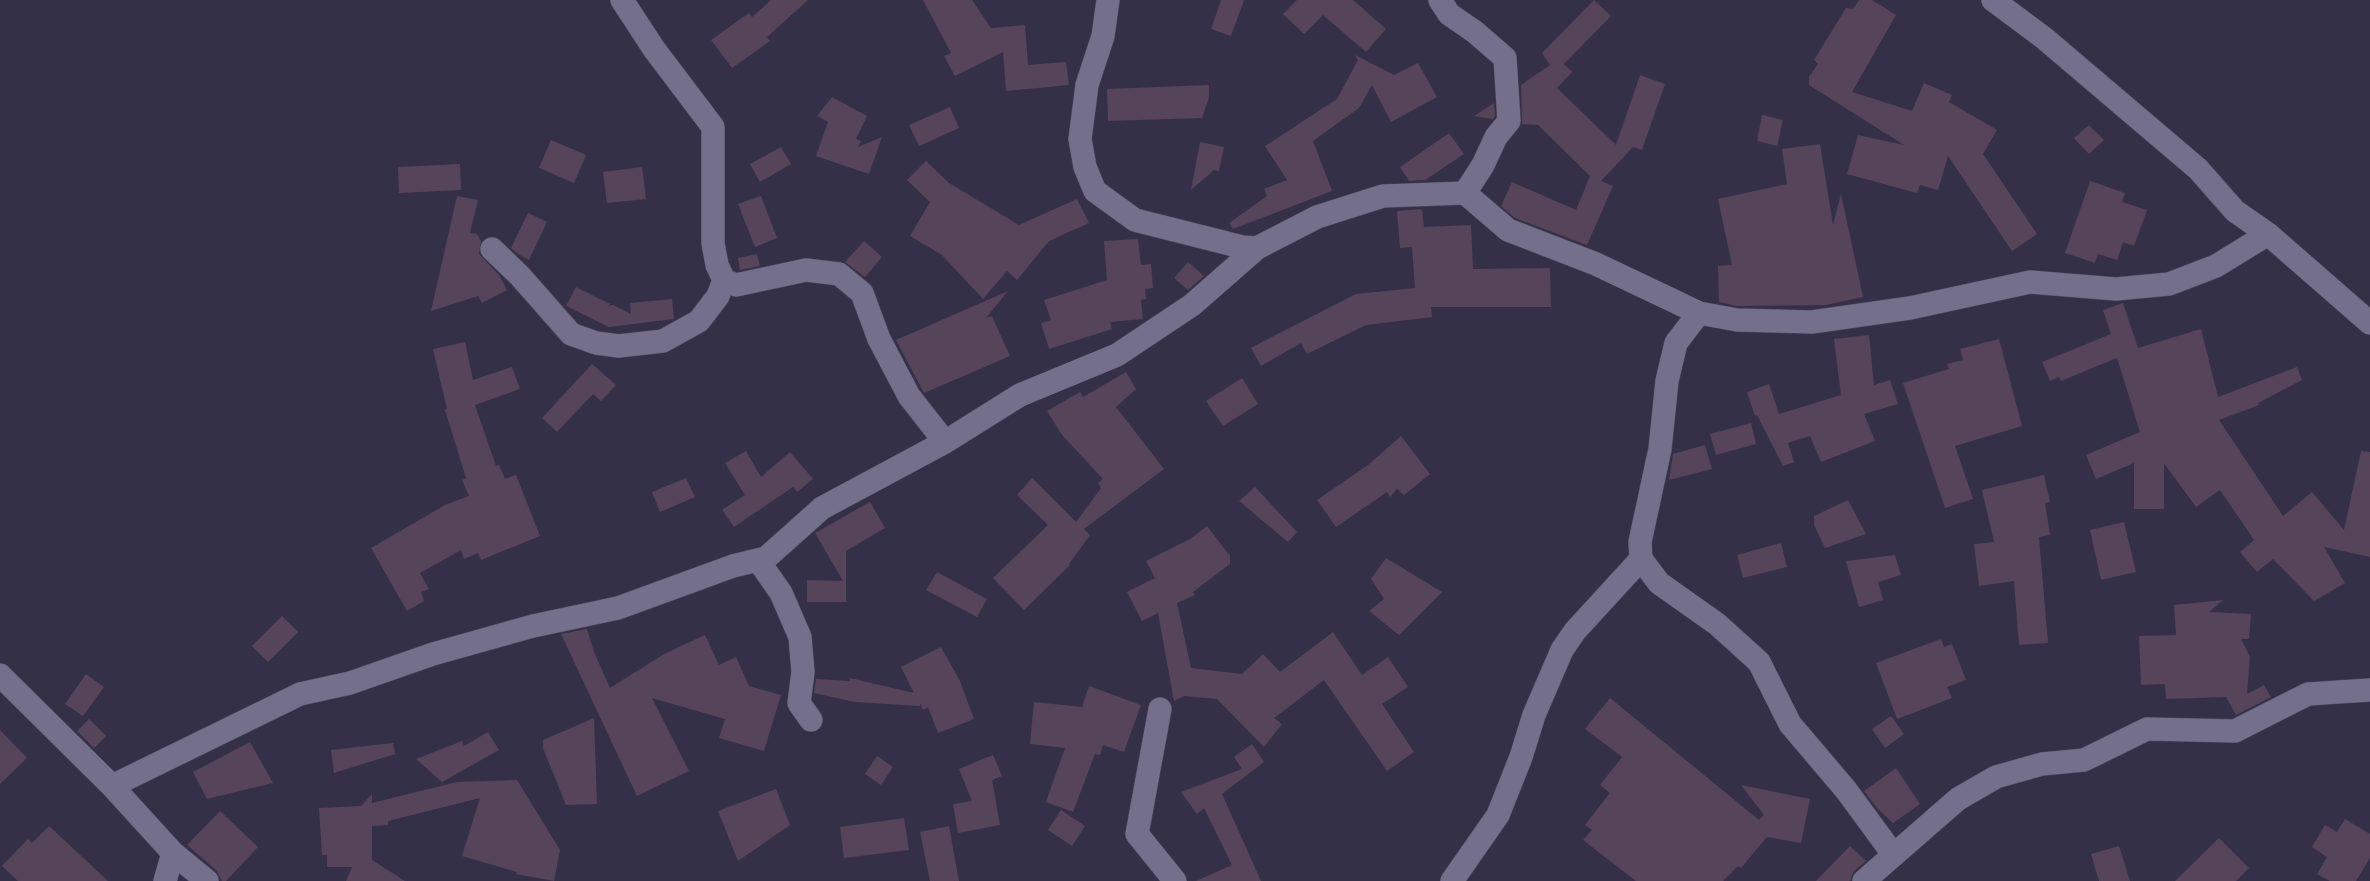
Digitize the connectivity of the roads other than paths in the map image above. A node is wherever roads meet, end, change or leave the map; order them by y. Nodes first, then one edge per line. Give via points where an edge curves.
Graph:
1 (622, 0) edge
2 (1108, 0) edge
3 (1440, 0) edge
4 (1993, 0) edge
5 (1465, 192) junction
6 (2268, 234) junction
7 (1257, 248) junction
8 (492, 249) dead end
9 (724, 280) junction
10 (1699, 313) junction
11 (2370, 323) edge
12 (945, 442) junction
13 (1641, 559) junction
14 (758, 560) junction
15 (0, 676) edge
16 (2370, 690) edge
17 (1160, 709) dead end
18 (811, 720) dead end
19 (112, 786) junction
20 (173, 853) junction
21 (1893, 854) junction
22 (165, 881) edge
23 (207, 881) edge
24 (1175, 881) edge
25 (1452, 881) edge
26 (1864, 881) edge

1 - 9 street via 713,127 713,243
2 - 7 street via 1103,36 1087,85 1080,138 1084,167 1095,191 1135,220
3 - 5 street via 1448,14 1505,58 1509,121
4 - 6 street via 2177,151 2235,211
5 - 7 street via 1383,196 1317,217
5 - 10 street via 1508,230 1596,264
6 - 10 street via 2216,266 2169,284 2116,289 2030,282 1910,308 1812,322 1737,320
6 - 11 street
7 - 12 street via 1192,305 1117,355 1020,395
8 - 9 street via 571,334 596,344 663,341 699,321
9 - 12 street via 736,285 806,270 839,274 862,293 879,339 909,396
10 - 13 street via 1676,343 1667,381 1660,449 1640,541
12 - 14 street via 822,508
13 - 21 street via 1659,583 1717,624 1759,662 1790,724
13 - 25 street via 1562,650 1498,815
14 - 18 street via 781,593 800,637 803,672 799,703
14 - 19 street via 618,608 533,626 300,694
15 - 19 street
16 - 21 street via 2308,694 2235,731 2147,729 2084,760 2042,764 1996,777 1958,799
17 - 24 street via 1137,834
19 - 20 street
20 - 22 street
20 - 23 street
21 - 26 street

